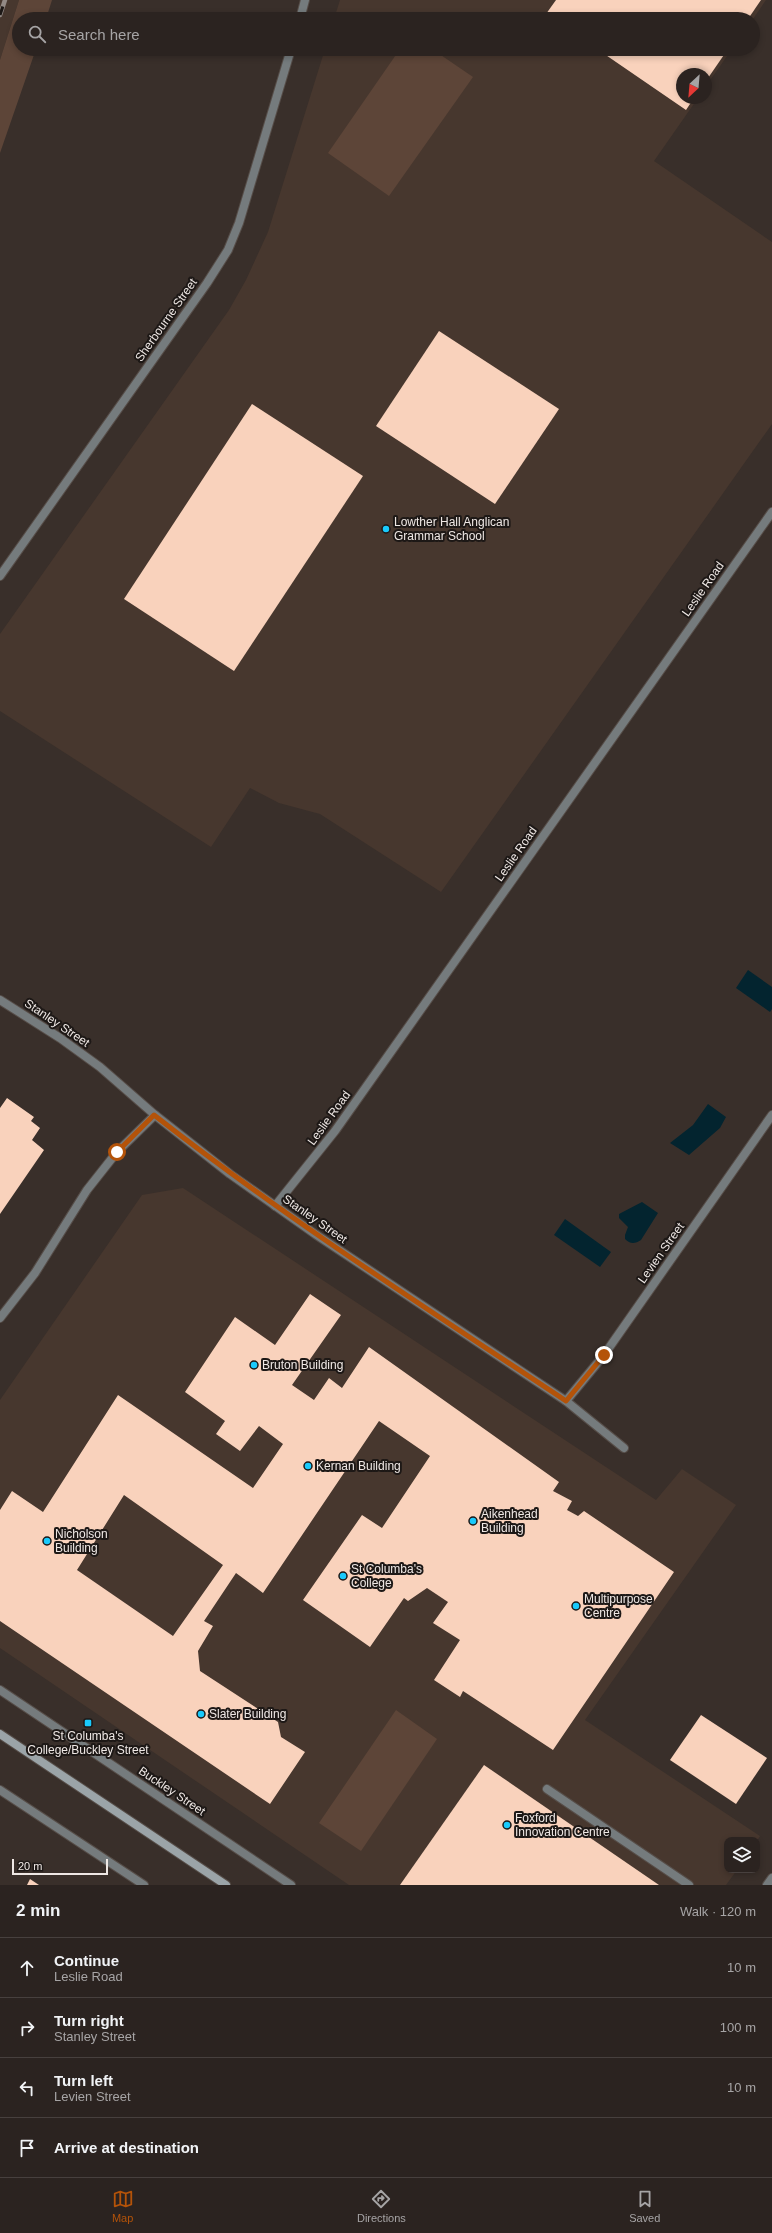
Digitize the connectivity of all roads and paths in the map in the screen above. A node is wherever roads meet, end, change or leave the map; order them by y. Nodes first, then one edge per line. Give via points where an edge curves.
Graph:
1 (305, 0) edge
2 (302, 12) edge
3 (289, 56) edge
4 (772, 512) edge
5 (0, 576) edge
6 (0, 1000) edge
7 (154, 1115) junction
8 (772, 1115) edge
9 (275, 1206) junction
10 (0, 1318) edge
11 (566, 1401) junction
12 (624, 1448) dead end
13 (0, 1690) edge
14 (0, 1734) edge
15 (547, 1789) dead end
16 (1, 1791) edge
17 (772, 1878) edge
18 (144, 1885) edge
19 (226, 1885) edge
20 (291, 1885) edge
21 (689, 1885) edge
22 (767, 1885) edge

1 - 2 street
3 - 5 street, Sherbourne Street via 239,223 228,250
4 - 9 street, Leslie Road via 335,1131
6 - 7 street, Stanley Street via 94,1063
7 - 9 street, Stanley Street
7 - 10 street via 117,1152 87,1190 34,1273
8 - 11 street, Levien Street via 604,1355
9 - 11 street, Stanley Street
11 - 12 street, Stanley Street
13 - 20 street, Buckley Street
14 - 19 main road
15 - 21 street
16 - 18 street
17 - 22 street

